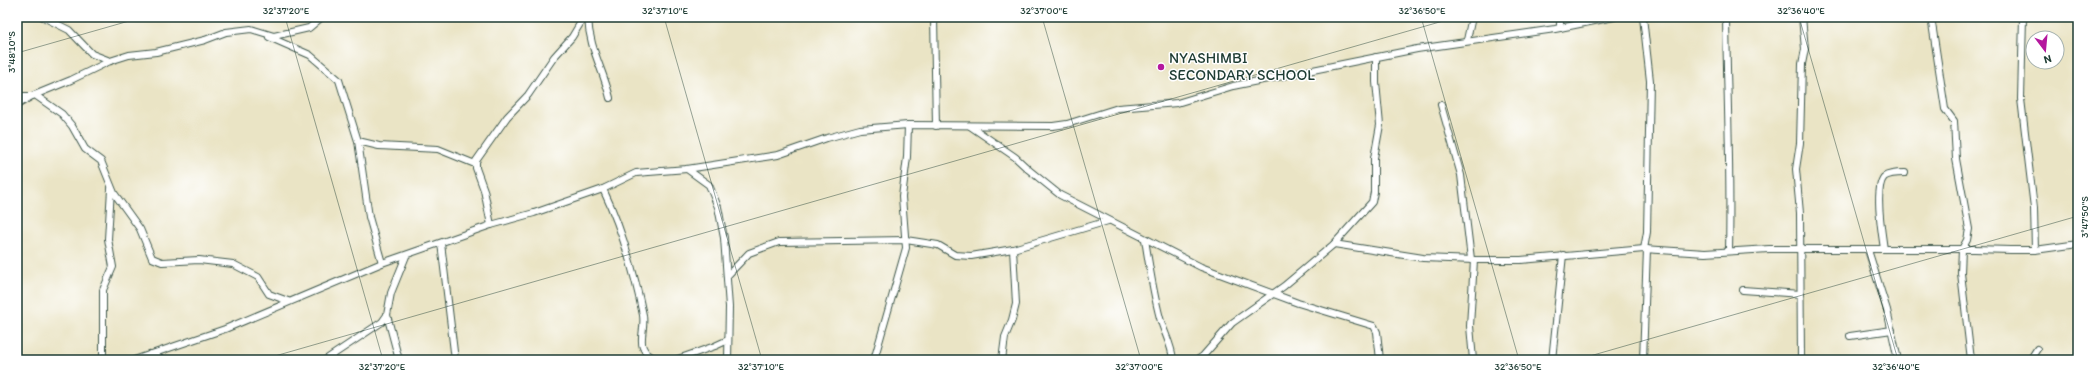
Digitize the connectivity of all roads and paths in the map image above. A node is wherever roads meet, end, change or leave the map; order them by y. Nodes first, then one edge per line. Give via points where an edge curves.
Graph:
1 (43, 17) edge
2 (322, 17) edge
3 (584, 17) edge
4 (588, 17) edge
5 (934, 17) edge
6 (1472, 17) edge
7 (1560, 17) edge
8 (1614, 17) edge
9 (1643, 17) edge
10 (1726, 17) edge
11 (1802, 17) edge
12 (1931, 17) edge
13 (2023, 17) edge
14 (1560, 28) junction
15 (247, 30) junction
16 (1467, 40) junction
17 (1376, 57) junction
18 (110, 61) junction
19 (17, 96) edge
20 (33, 96) junction
21 (610, 98) dead end
22 (17, 105) edge
23 (1440, 105) dead end
24 (908, 125) junction
25 (936, 126) junction
26 (970, 126) junction
27 (358, 140) junction
28 (475, 164) junction
29 (687, 168) junction
30 (1905, 172) dead end
31 (111, 187) junction
32 (603, 189) junction
33 (1108, 221) junction
34 (492, 224) junction
35 (1145, 239) junction
36 (906, 240) junction
37 (441, 243) junction
38 (1334, 244) junction
39 (2078, 244) edge
40 (1013, 249) junction
41 (1645, 249) junction
42 (1884, 249) junction
43 (1962, 249) junction
44 (1729, 250) junction
45 (1801, 250) junction
46 (1868, 250) junction
47 (2034, 250) junction
48 (1563, 255) junction
49 (406, 256) junction
50 (1472, 260) junction
51 (382, 263) junction
52 (727, 276) junction
53 (1743, 290) dead end
54 (1273, 294) junction
55 (1801, 294) junction
56 (288, 301) junction
57 (387, 315) junction
58 (1892, 330) junction
59 (1850, 336) dead end
60 (728, 340) junction
61 (2037, 349) dead end
62 (150, 354) junction
63 (1552, 359) edge
64 (103, 360) edge
65 (134, 360) edge
66 (164, 360) edge
67 (325, 360) edge
68 (399, 360) edge
69 (455, 360) edge
70 (657, 360) edge
71 (675, 360) edge
72 (728, 360) edge
73 (874, 360) edge
74 (1002, 360) edge
75 (1173, 360) edge
76 (1197, 360) edge
77 (1380, 360) edge
78 (1473, 360) edge
79 (1541, 360) edge
80 (1643, 360) edge
81 (1801, 360) edge
82 (1898, 360) edge
83 (1971, 360) edge
84 (2030, 360) edge

1 - 18 street via 69,30 92,54
2 - 15 street via 309,28 274,36
3 - 28 street via 528,95 507,117
4 - 21 street via 592,49
5 - 25 street
6 - 16 street
7 - 14 street
8 - 14 street
9 - 41 street via 1650,81
10 - 44 street via 1731,185
11 - 45 street via 1805,49 1802,64 1800,143 1796,169
12 - 43 street via 1945,109 1954,121 1956,159 1969,229
13 - 47 street via 2021,99 2034,208
14 - 16 street
15 - 18 street via 226,32 205,40
15 - 27 street via 284,42 310,55 339,80
16 - 17 street
17 - 26 street via 1233,86 1177,103 1118,108 1067,124
17 - 38 street via 1380,121 1374,158 1373,198 1369,207
18 - 20 street
19 - 20 street
20 - 22 street
20 - 31 street via 52,106 68,120 85,149 102,164
23 - 50 street via 1461,175
24 - 25 street
24 - 29 street via 852,130 778,155
24 - 36 street via 902,197
25 - 26 street
26 - 33 street via 1015,156 1046,185
27 - 28 street via 379,146 438,149
27 - 51 street via 369,217
28 - 34 street
29 - 32 street via 636,173
29 - 52 street via 709,186 715,196 724,238
30 - 42 street via 1885,176 1882,183 1880,215
31 - 56 street via 119,203 140,229 154,259 162,262 199,260 233,264 258,277 269,294
31 - 64 street via 108,240 113,267 102,290
32 - 34 street via 534,213
32 - 70 street via 622,232 636,284 643,317 643,350
33 - 35 street
33 - 40 street
34 - 37 street
35 - 54 street via 1201,267
35 - 75 street via 1155,301
36 - 40 street via 938,245 959,255 971,256
36 - 52 street via 779,242 749,253
36 - 73 street via 904,261
37 - 49 street
37 - 69 street
38 - 50 street via 1423,258
38 - 54 street
39 - 47 street
40 - 74 street via 1016,304 1005,337
41 - 44 street via 1705,253
41 - 48 street
41 - 80 street
42 - 43 street
42 - 46 street
43 - 47 street
43 - 83 street via 1961,273
44 - 45 street
45 - 46 street
45 - 55 street
46 - 58 street
48 - 50 street via 1521,260
48 - 63 street
49 - 51 street
49 - 57 street via 391,293
50 - 78 street via 1470,326
51 - 56 street
52 - 60 street via 730,315
53 - 55 street
54 - 76 street via 1232,323
54 - 77 street via 1374,326
55 - 81 street
56 - 62 street via 225,329
57 - 67 street via 375,328
57 - 68 street
58 - 59 street
58 - 82 street
60 - 71 street
60 - 72 street
61 - 84 street
62 - 65 street
62 - 66 street
63 - 79 street

